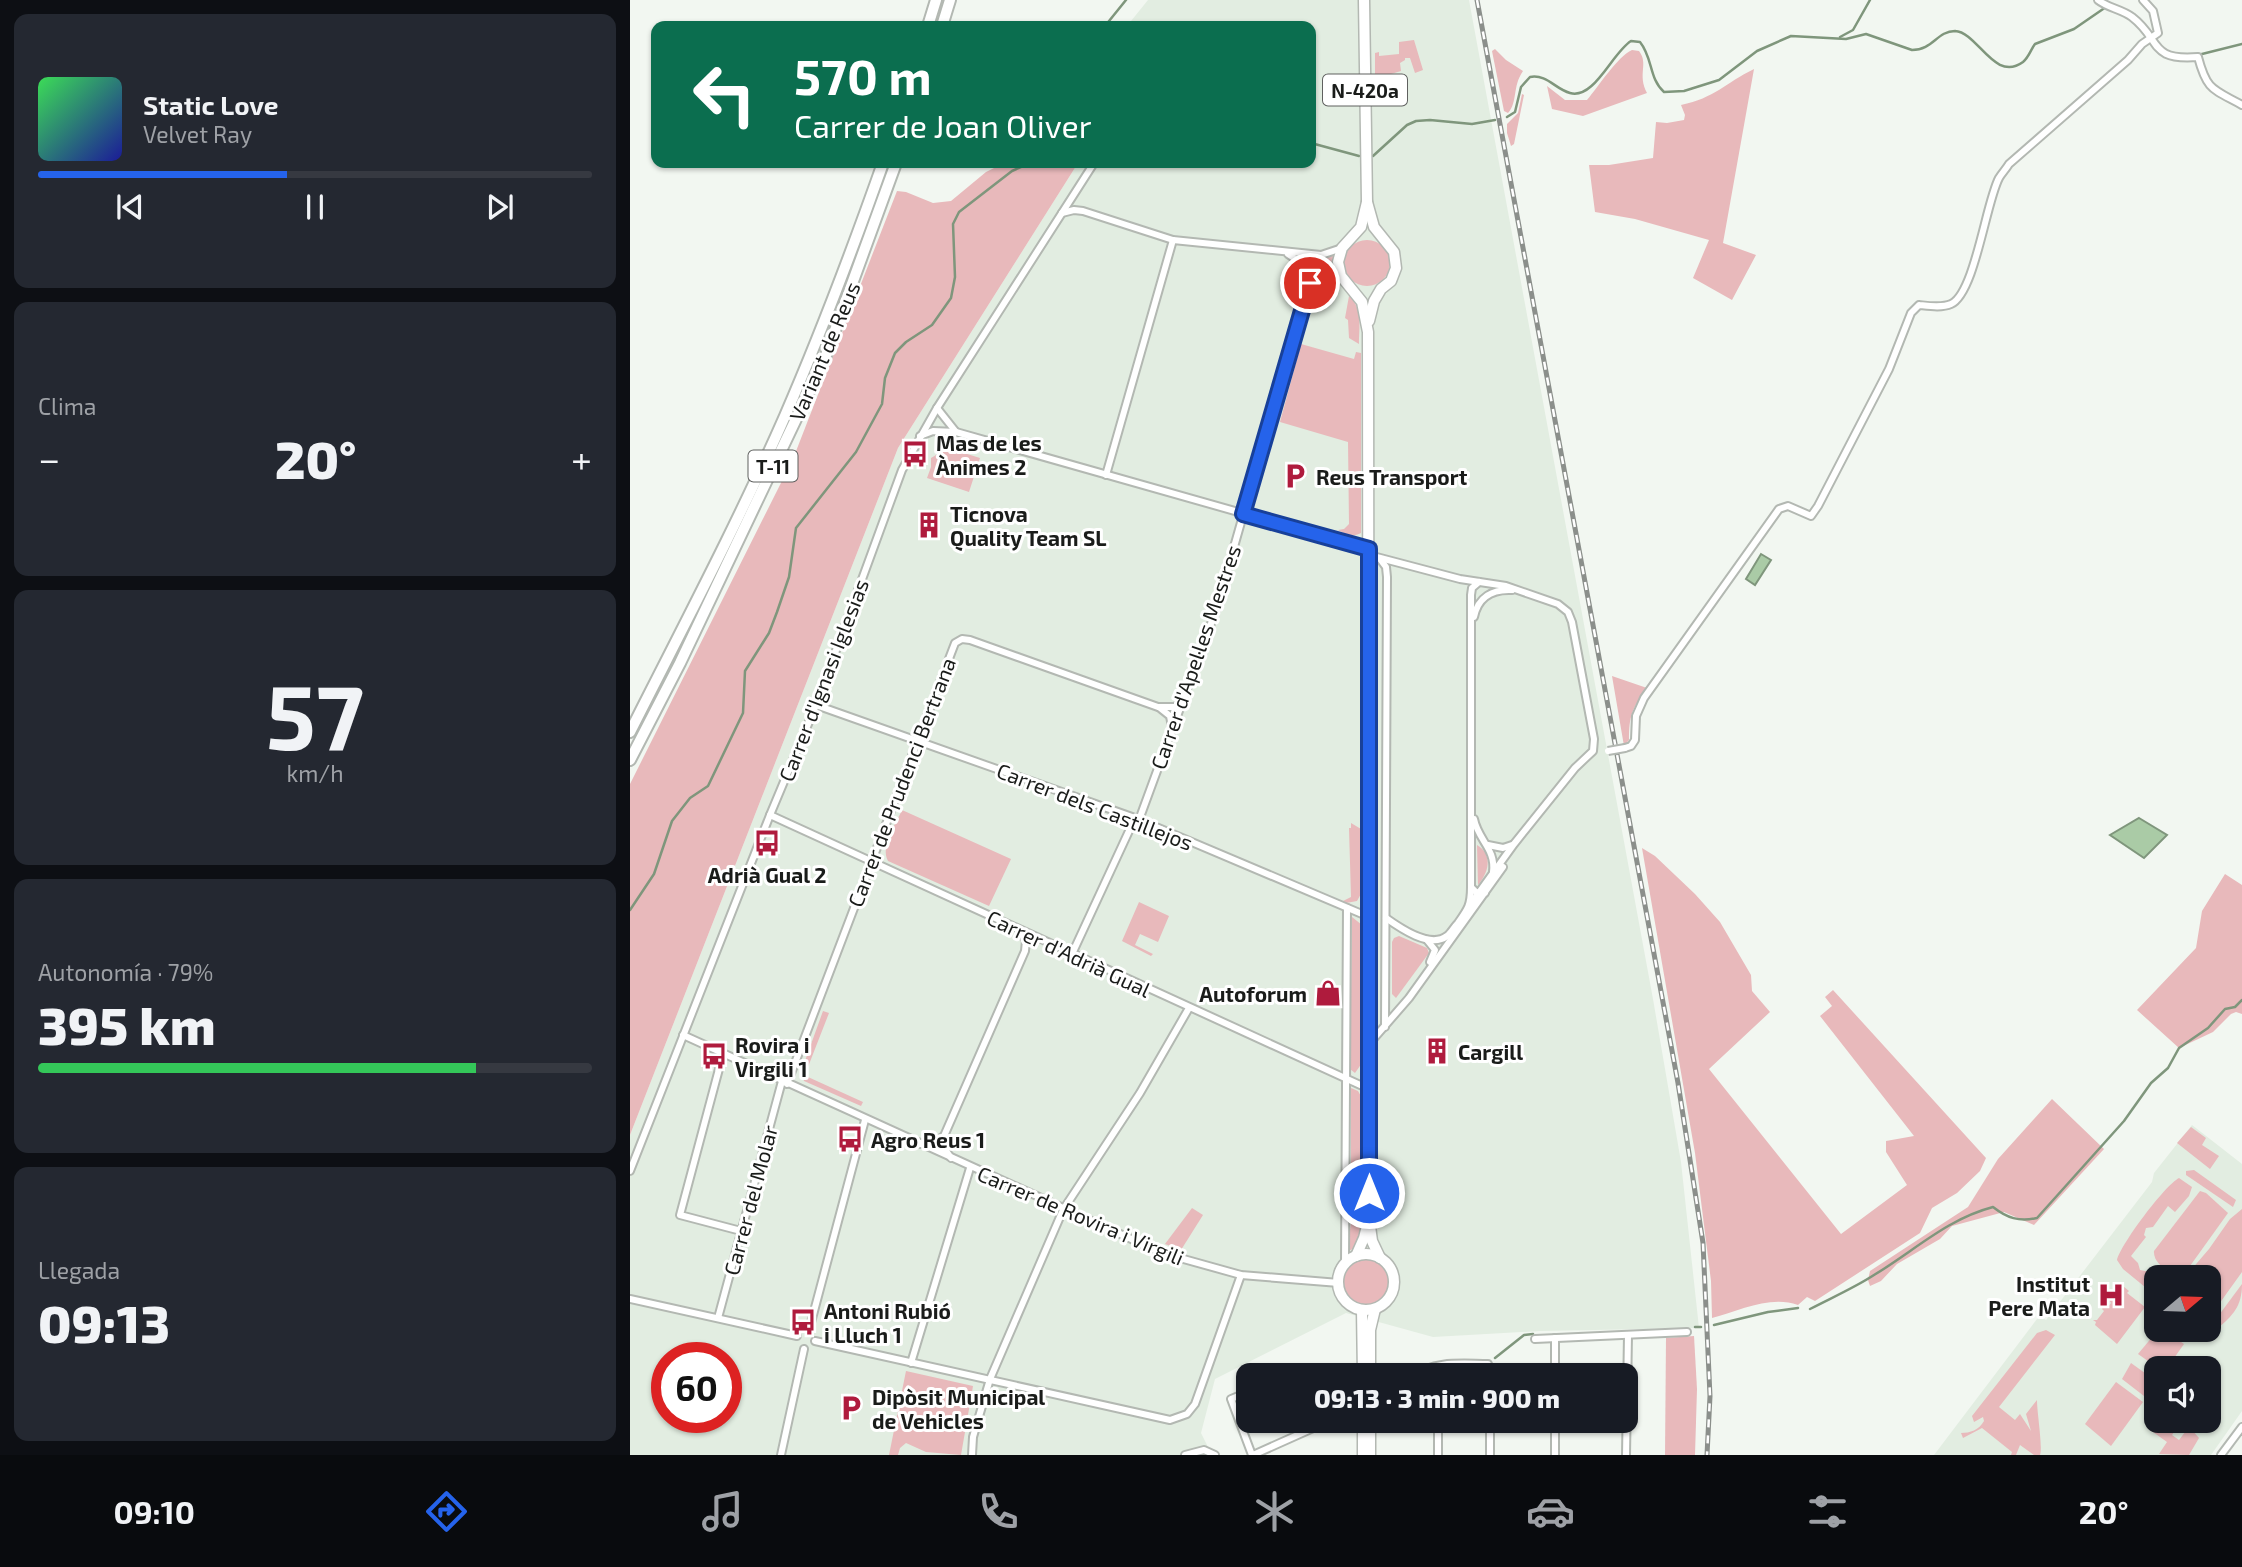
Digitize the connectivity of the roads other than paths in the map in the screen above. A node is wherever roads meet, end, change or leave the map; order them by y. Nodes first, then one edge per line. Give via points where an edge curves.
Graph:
1 (936, 0) edge
2 (950, 0) edge
3 (1364, 0) edge
4 (2098, 0) edge
5 (2143, 0) edge
6 (930, 21) edge
7 (944, 21) edge
8 (2149, 38) junction
9 (2242, 105) edge
10 (881, 168) edge
11 (894, 168) edge
12 (1091, 168) edge
13 (1367, 202) junction
14 (1062, 213) junction
15 (1353, 238) junction
16 (1383, 239) junction
17 (1173, 240) junction
18 (1342, 248) junction
19 (1287, 253) junction
20 (1321, 255) junction
21 (1306, 266) junction
22 (1322, 271) junction
23 (1343, 281) junction
24 (1352, 288) junction
25 (1381, 289) junction
26 (1307, 291) junction
27 (1368, 332) junction
28 (937, 408) junction
29 (956, 432) junction
30 (920, 437) junction
31 (1106, 475) junction
32 (1243, 514) junction
33 (1373, 554) junction
34 (1480, 582) junction
35 (1514, 590) junction
36 (1484, 598) junction
37 (1472, 625) junction
38 (1184, 700) junction
39 (816, 705) junction
40 (1158, 707) junction
41 (1172, 730) junction
42 (630, 732) edge
43 (919, 741) junction
44 (1589, 755) junction
45 (630, 760) edge
46 (1471, 807) junction
47 (770, 815) junction
48 (1137, 819) junction
49 (1533, 821) junction
50 (1514, 844) junction
51 (1488, 845) junction
52 (871, 861) junction
53 (1493, 873) junction
54 (1471, 887) junction
55 (1484, 891) junction
56 (1470, 905) junction
57 (1347, 908) junction
58 (1370, 918) junction
59 (1386, 918) junction
60 (1019, 930) junction
61 (1427, 940) junction
62 (1044, 941) junction
63 (1025, 951) junction
64 (1072, 954) junction
65 (1189, 1008) junction
66 (1385, 1027) junction
67 (683, 1035) junction
68 (1369, 1044) junction
69 (723, 1054) junction
70 (1346, 1078) junction
71 (785, 1082) junction
72 (1369, 1089) junction
73 (865, 1120) junction
74 (944, 1136) junction
75 (918, 1144) junction
76 (956, 1161) junction
77 (970, 1168) junction
78 (630, 1171) edge
79 (1063, 1210) junction
80 (1369, 1219) junction
81 (741, 1231) junction
82 (1356, 1256) junction
83 (1380, 1258) junction
84 (1345, 1264) junction
85 (1241, 1275) junction
86 (1339, 1283) junction
87 (630, 1299) edge
88 (1375, 1309) junction
89 (1362, 1310) junction
90 (718, 1318) junction
91 (809, 1330) junction
92 (1687, 1332) dead end
93 (1628, 1335) junction
94 (797, 1336) junction
95 (1555, 1338) junction
96 (1535, 1339) dead end
97 (815, 1341) junction
98 (804, 1349) junction
99 (911, 1363) junction
100 (1363, 1363) edge
101 (1370, 1363) edge
102 (1555, 1363) edge
103 (990, 1379) junction
104 (1236, 1397) edge
105 (1236, 1412) edge
106 (2242, 1427) edge
107 (1244, 1433) edge
108 (1300, 1433) edge
109 (1363, 1433) edge
110 (1370, 1433) edge
111 (1438, 1433) edge
112 (1490, 1433) edge
113 (1555, 1433) edge
114 (1278, 1445) junction
115 (781, 1455) edge
116 (972, 1455) edge
117 (1185, 1455) edge
118 (1215, 1455) edge
119 (1252, 1455) edge
120 (1281, 1455) edge
121 (1363, 1455) edge
122 (1370, 1455) edge
123 (1438, 1455) edge
124 (1490, 1455) edge
125 (1555, 1455) edge
126 (1626, 1455) edge
127 (2221, 1455) edge

1 - 6 highway
2 - 7 highway
3 - 13 main road, N-420a
4 - 8 street via 2129,15
5 - 8 street via 2153,11 2158,33
8 - 9 street via 2172,56 2199,57 2210,88
8 - 44 street, bridge via 2004,171 1958,299 1940,306 1919,306 1911,313 1889,369 1811,516 1788,506 1779,509 1644,698 1631,746
10 - 42 highway, Variant de Reus / T-11 via 784,418
11 - 45 highway, Variant de Reus / T-11 via 825,358
12 - 14 street, Carrer d'Ignasi Iglesias
13 - 15 main road, N-420a
13 - 16 main road, N-420a via 1370,220
14 - 17 street via 1083,211
14 - 28 street, Carrer d'Ignasi Iglesias
15 - 16 main road via 1368,234
15 - 18 main road, N-420a
16 - 25 main road, N-420a via 1394,252 1396,268
17 - 19 street
17 - 31 street
18 - 20 street
18 - 23 main road via 1338,262
19 - 20 street
19 - 21 street
20 - 21 street
21 - 22 street
21 - 26 street, Carrer d'Apel·les Mestres
22 - 23 street
22 - 26 street, Carrer d'Apel·les Mestres
23 - 24 main road, N-420a
24 - 25 main road via 1363,292
24 - 27 main road, N-420a via 1362,302
25 - 27 main road, N-420a
26 - 32 street, Carrer d'Apel·les Mestres
27 - 33 main road, N-420a
28 - 29 street
28 - 30 street, Carrer d'Ignasi Iglesias
29 - 30 street via 933,430
29 - 31 street
30 - 39 street, Carrer d'Ignasi Iglesias via 902,470
31 - 32 street
32 - 33 street
32 - 38 street, Carrer d'Apel·les Mestres
33 - 34 street
33 - 58 main road, N-420a
33 - 59 street via 1386,567 1387,577
34 - 35 street
34 - 36 street via 1487,591
34 - 37 street via 1471,590
35 - 36 street
35 - 44 street via 1558,604 1571,618 1594,739
36 - 37 street
37 - 46 street
38 - 40 street via 1175,707
38 - 41 street, Carrer d'Apel·les Mestres
39 - 43 street, Carrer dels Castillejos
39 - 47 street, Carrer d'Ignasi Iglesias
40 - 41 street via 1170,716
40 - 43 street, Carrer de Prudenci Bertrana via 962,639 951,650
41 - 48 street, Carrer d'Apel·les Mestres
43 - 48 street, Carrer dels Castillejos
43 - 52 street, Carrer de Prudenci Bertrana
44 - 49 street
46 - 51 street via 1476,830
46 - 54 street
47 - 52 street, Carrer d'Adrià Gual
47 - 67 street, Carrer d'Ignasi Iglesias
48 - 57 street, Carrer dels Castillejos
48 - 64 street, Carrer d'Apel·les Mestres
49 - 50 street
49 - 55 street
50 - 51 street via 1503,848
50 - 53 street
51 - 53 street
52 - 60 street, Carrer d'Adrià Gual
52 - 71 street, Carrer de Prudenci Bertrana
53 - 55 street
54 - 55 street
54 - 56 street
55 - 56 street
55 - 66 street
56 - 61 street via 1447,936
57 - 58 street, Carrer dels Castillejos
57 - 70 street
58 - 68 main road, N-420a
59 - 61 street
59 - 66 street
60 - 62 street, Carrer d'Adrià Gual
60 - 63 street via 1026,940
61 - 66 street via 1435,947 1434,956
62 - 63 street
62 - 64 street, Carrer d'Adrià Gual
63 - 74 street
64 - 65 street, Carrer d'Adrià Gual
65 - 70 street, Carrer d'Adrià Gual
65 - 79 street
66 - 68 street
67 - 69 street, Carrer de Rovira i Virgili
67 - 78 street, Carrer d'Ignasi Iglesias
68 - 72 main road, N-420a
69 - 71 street, Carrer de Rovira i Virgili
69 - 81 street via 680,1215
70 - 72 street, Carrer d'Adrià Gual
70 - 84 street
71 - 73 street, Carrer de Rovira i Virgili
71 - 81 street, Carrer del Molar
72 - 80 main road, N-420a
73 - 75 street, Carrer de Rovira i Virgili
73 - 91 street
74 - 75 street
74 - 76 street via 944,1148
75 - 76 street, Carrer de Rovira i Virgili
76 - 77 street, Carrer de Rovira i Virgili
77 - 79 street, Carrer de Rovira i Virgili
77 - 99 street
79 - 85 street, Carrer de Rovira i Virgili via 1162,1253
79 - 103 street
80 - 82 main road, N-420a
80 - 83 main road, N-420a
81 - 90 street, Carrer del Molar
82 - 83 main road
82 - 84 main road
83 - 88 main road, N-420a via 1392,1271 1393,1290
84 - 86 main road
85 - 86 street, Carrer de Rovira i Virgili
85 - 103 street via 1199,1396 1190,1410 1176,1419 1158,1419
86 - 89 main road via 1344,1299
87 - 90 street
88 - 89 main road
88 - 101 main road, N-420a
89 - 100 main road
90 - 94 street
91 - 94 street
91 - 97 street
92 - 93 street
93 - 95 street
93 - 126 street
94 - 98 street
95 - 96 street
95 - 102 street
97 - 98 street
97 - 99 street
98 - 115 street
99 - 103 street
103 - 116 street via 972,1437
104 - 105 street via 1231,1399
106 - 127 street
107 - 119 street
108 - 114 street
109 - 121 main road
110 - 122 main road
111 - 123 street
112 - 124 street
113 - 125 street
114 - 119 street
114 - 120 street
117 - 118 street via 1204,1450

